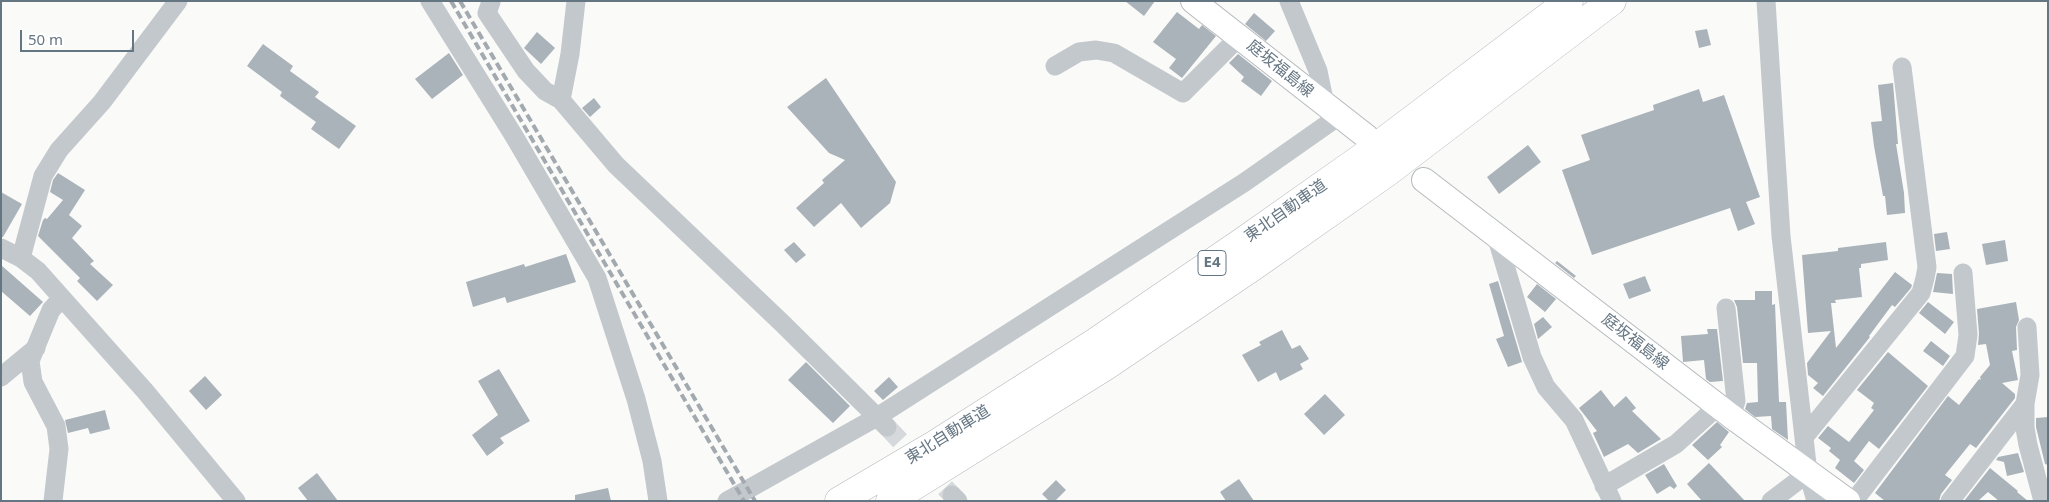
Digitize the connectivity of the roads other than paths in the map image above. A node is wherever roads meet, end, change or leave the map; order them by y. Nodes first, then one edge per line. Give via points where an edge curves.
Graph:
1 (178, 1) edge
2 (430, 1) edge
3 (576, 1) edge
4 (1193, 1) edge
5 (1289, 1) edge
6 (1569, 1) edge
7 (1612, 1) edge
8 (1766, 1) edge
9 (491, 2) edge
10 (1239, 37) junction
11 (1056, 66) dead end
12 (1902, 67) dead end
13 (561, 100) junction
14 (1332, 110) junction
15 (1367, 137) dead end
16 (1424, 180) dead end
17 (1496, 235) junction
18 (1, 248) edge
19 (20, 258) junction
20 (1963, 273) dead end
21 (61, 298) junction
22 (1726, 308) dead end
23 (2027, 327) dead end
24 (36, 348) junction
25 (1, 377) edge
26 (2025, 404) junction
27 (1725, 411) junction
28 (882, 422) junction
29 (1805, 436) junction
30 (1808, 473) junction
31 (1608, 493) edge
32 (53, 501) edge
33 (236, 501) edge
34 (658, 501) edge
35 (727, 501) edge
36 (839, 501) edge
37 (890, 501) edge
38 (1771, 501) edge
39 (1816, 501) edge
40 (1848, 501) edge
41 (1854, 501) edge
42 (1950, 501) edge
43 (2044, 501) edge

1 - 19 street via 102,102 59,150 43,176
2 - 34 street via 597,278 636,399
3 - 13 street
4 - 10 main road, 庭坂福島線
5 - 14 street
6 - 36 highway, 東北自動車道 / E4 via 1364,156 1192,276 1060,365
7 - 37 highway, 東北自動車道 / E4 via 1385,174 1254,266 1098,371
8 - 29 street via 1781,236
9 - 13 street via 487,14 526,71 546,91
10 - 11 street via 1183,93 1114,53 1079,52
10 - 14 main road, 庭坂福島線
12 - 29 street via 1927,267 1925,278 1920,293
13 - 28 street via 616,165
14 - 15 main road, 庭坂福島線
14 - 28 street via 1245,182
16 - 17 main road, 庭坂福島線
17 - 27 main road, 庭坂福島線
17 - 31 street via 1532,357 1546,387 1574,420
18 - 19 street
19 - 21 street via 38,271
20 - 41 street via 1968,335 1965,356
21 - 24 street via 52,310
21 - 33 street via 145,391
22 - 27 street via 1736,401
23 - 26 street via 2030,374
24 - 25 street
24 - 32 street via 30,361 33,382 56,426 59,449
26 - 42 street
26 - 43 street via 2028,444
27 - 30 main road, 庭坂福島線
27 - 31 street
28 - 35 street
29 - 30 street
30 - 38 street
30 - 39 street
30 - 40 main road, 庭坂福島線

